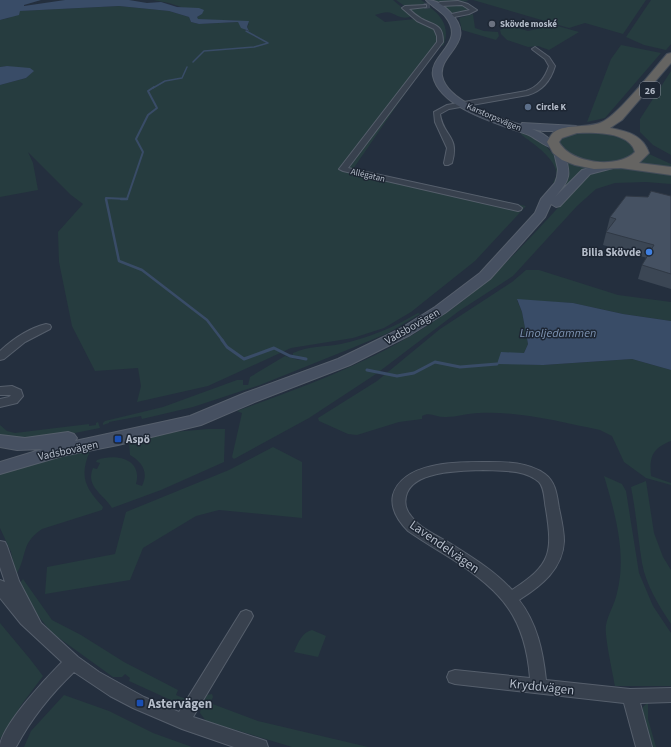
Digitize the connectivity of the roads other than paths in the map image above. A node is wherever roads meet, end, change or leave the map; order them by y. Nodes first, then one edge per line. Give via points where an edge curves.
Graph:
1 (473, 1) dead end
2 (427, 3) edge
3 (440, 4) dead end
4 (464, 4) junction
5 (449, 16) junction
6 (437, 46) junction
7 (452, 48) junction
8 (535, 49) dead end
9 (671, 56) edge
10 (671, 64) edge
11 (468, 103) junction
12 (581, 129) junction
13 (556, 149) junction
14 (646, 149) junction
15 (671, 162) edge
16 (448, 163) dead end
17 (615, 165) junction
18 (671, 171) edge
19 (518, 208) dead end
20 (543, 211) junction
21 (46, 327) dead end
22 (0, 357) edge
23 (0, 390) edge
24 (251, 397) junction
25 (0, 403) edge
26 (0, 441) edge
27 (0, 468) edge
28 (0, 546) edge
29 (0, 586) edge
30 (510, 598) junction
31 (246, 616) dead end
32 (36, 628) junction
33 (73, 662) junction
34 (455, 677) dead end
35 (539, 685) junction
36 (671, 695) edge
37 (630, 696) junction
38 (182, 721) junction
39 (7, 747) edge
40 (260, 747) edge
41 (644, 747) edge

1 - 4 street
2 - 5 main road, Karstorpsvägen
2 - 6 street via 405,8 415,17 434,25 439,30 441,36
3 - 4 street
4 - 5 street via 473,11
5 - 7 main road, Karstorpsvägen via 456,29
6 - 7 street
6 - 19 street, Allégatan via 343,169
7 - 11 main road, Karstorpsvägen via 437,69 440,82 448,92
8 - 11 street via 547,58 552,66 539,89
9 - 12 highway, 26 via 613,122
10 - 14 highway, 26 via 630,116 629,124
11 - 12 main road, Karstorpsvägen via 519,123 543,128
11 - 13 main road, Karstorpsvägen via 479,112 535,134
11 - 16 street via 444,108 436,113 452,149
12 - 13 highway, 26 via 558,135 554,140
12 - 14 highway, 26 via 607,131
13 - 17 highway via 580,162
13 - 20 main road, Vadsbovägen via 564,170 563,177 547,199
14 - 15 highway, 26
14 - 17 highway via 638,158
17 - 18 highway
17 - 20 main road, Vadsbovägen via 586,172 558,202
20 - 24 main road, Vadsbovägen via 497,264 465,293 423,322 344,362
21 - 22 street via 25,336
23 - 25 street via 12,390 17,393 13,400
24 - 26 main road, Vadsbovägen via 143,424 44,443 10,444
24 - 27 main road, Vadsbovägen via 195,421 61,450
28 - 32 street via 12,582
29 - 32 street via 18,613
30 - 30 street, Lavendelvägen via 528,587 547,570 555,556 557,541 548,486 534,473 524,469 489,467 452,468 428,472 411,479 401,490 398,500 404,517 414,528 498,584
30 - 35 street, Lavendelvägen via 531,633 537,654
31 - 38 street
32 - 33 street
33 - 38 street via 121,693
33 - 39 street via 39,698 13,734
34 - 35 street, Kryddvägen
35 - 37 street, Kryddvägen
36 - 37 street, Kryddvägen
37 - 41 street
38 - 40 street

